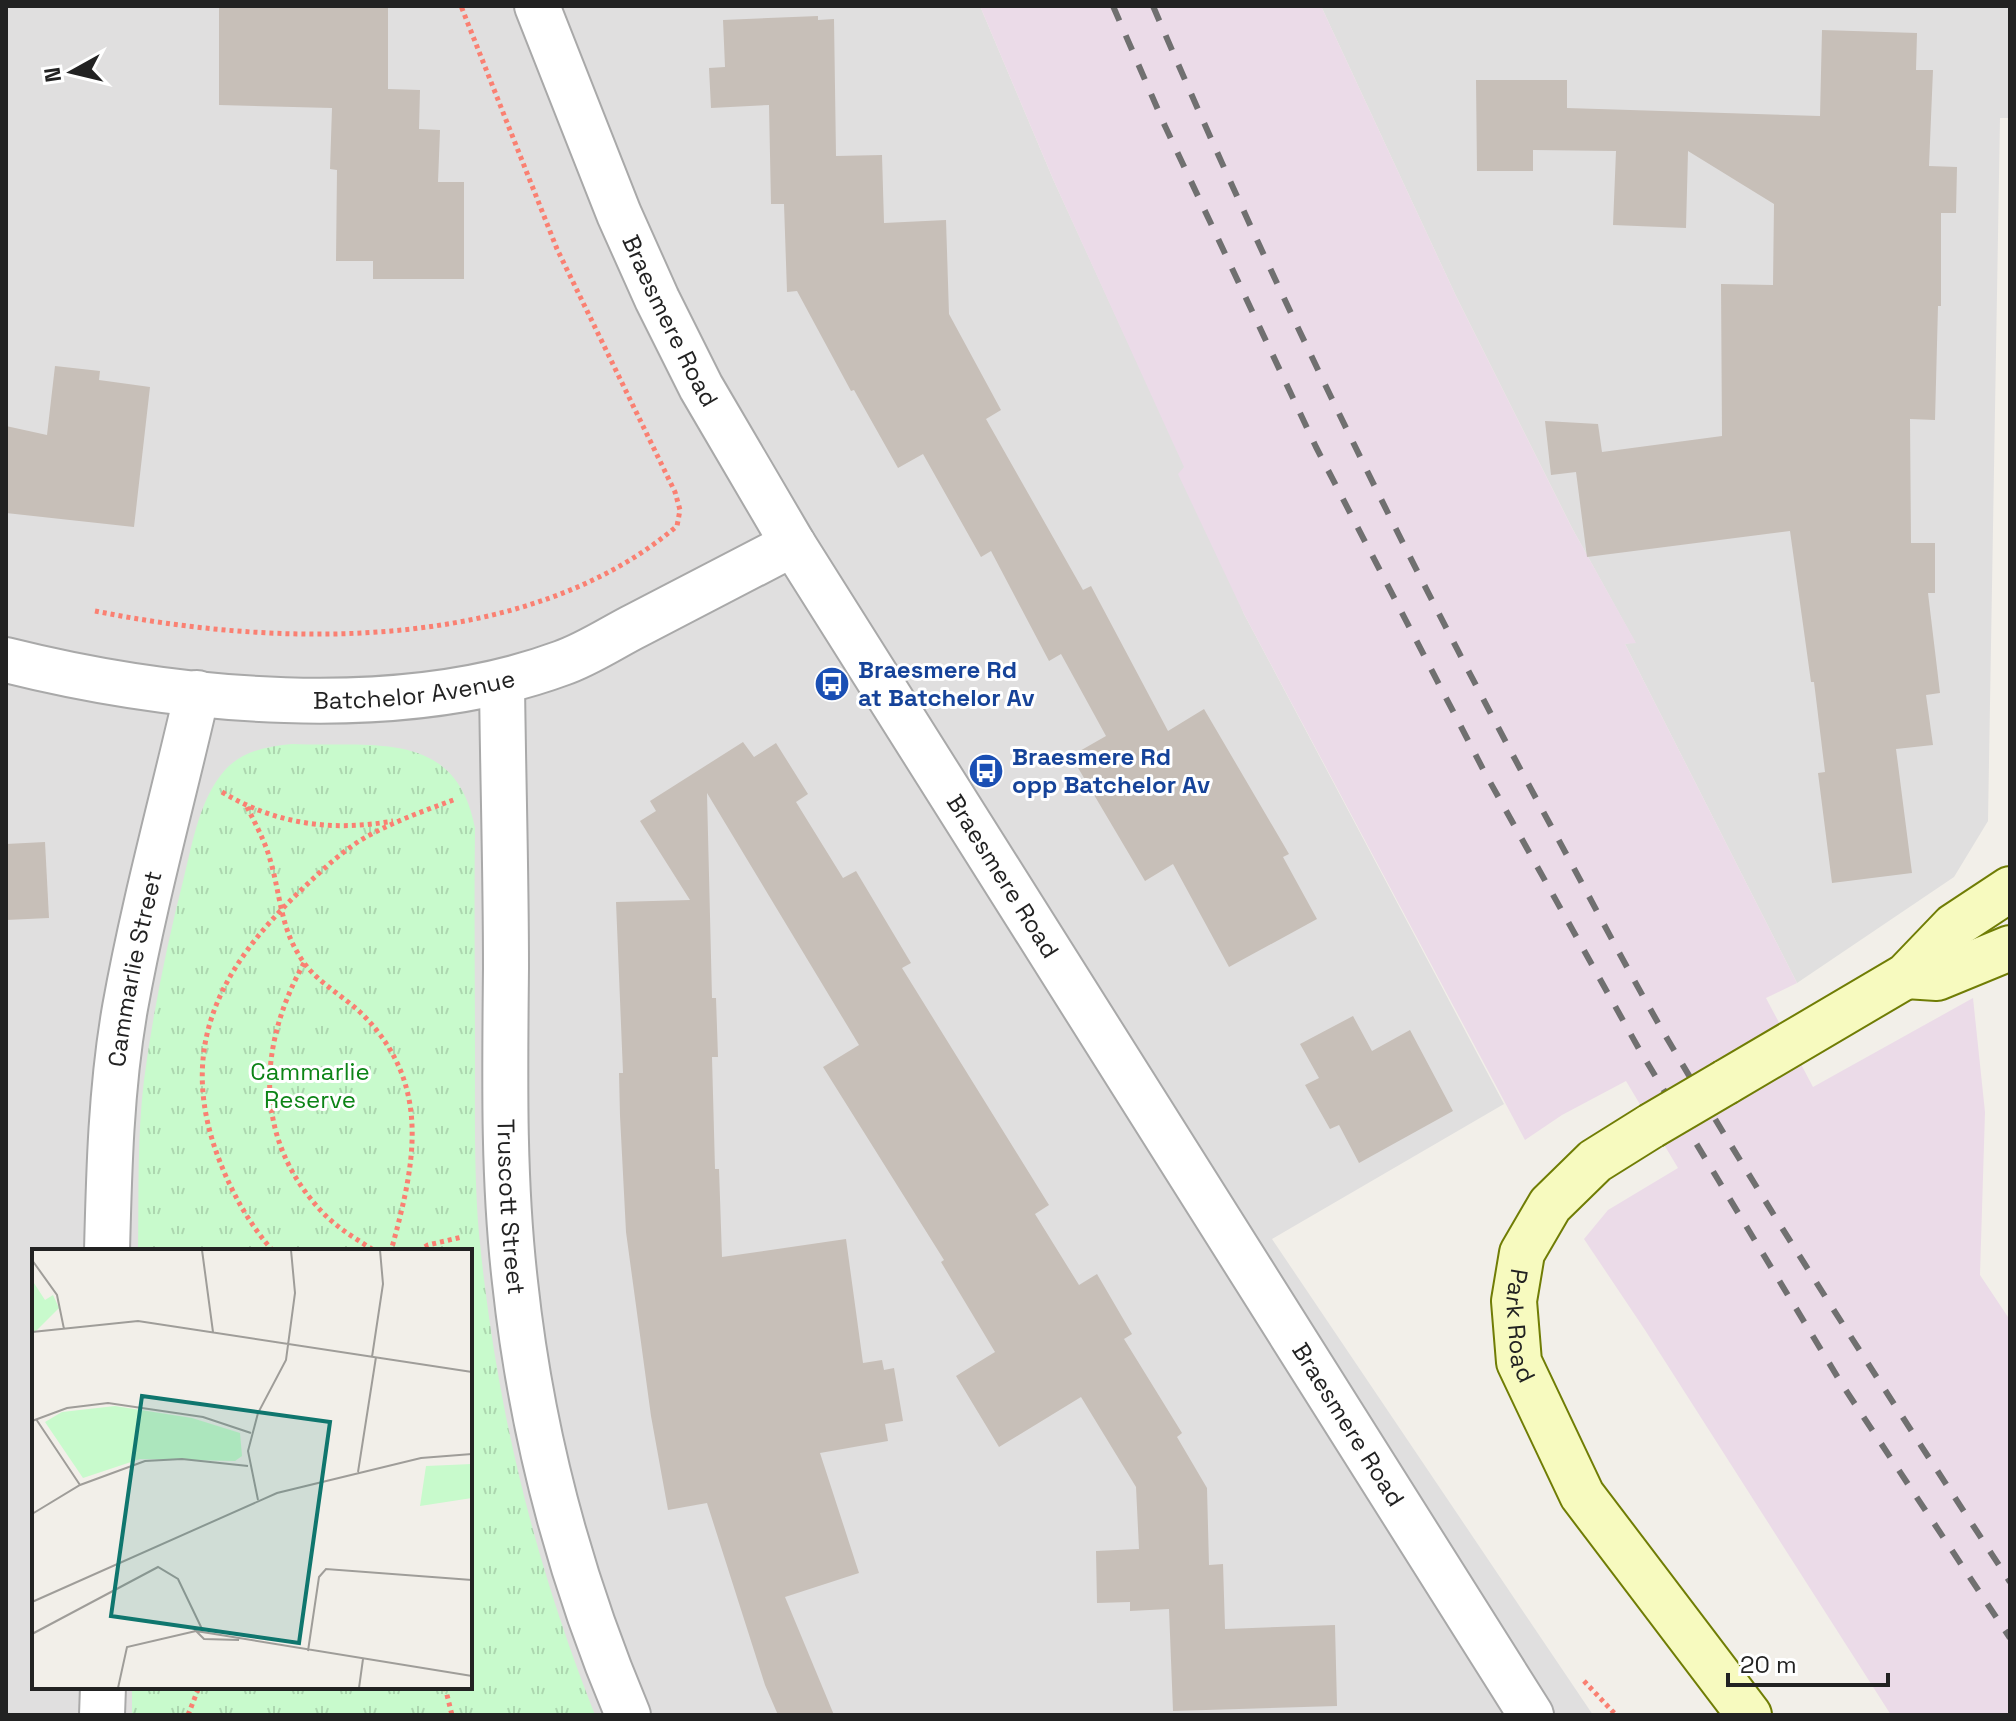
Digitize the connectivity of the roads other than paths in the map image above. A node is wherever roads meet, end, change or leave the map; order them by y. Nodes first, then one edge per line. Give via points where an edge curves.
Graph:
1 (537, 6) edge
2 (793, 544) junction
3 (6, 660) edge
4 (502, 683) junction
5 (197, 693) junction
6 (2010, 889) edge
7 (2010, 948) edge
8 (1906, 976) junction
9 (107, 1249) edge
10 (103, 1689) edge
11 (102, 1715) edge
12 (628, 1715) edge
13 (1531, 1715) edge
14 (1749, 1715) edge

1 - 2 street, Braesmere Road via 657,299 701,387
2 - 4 street, Batchelor Avenue via 566,662
2 - 13 street, Braesmere Road
3 - 5 street, Batchelor Avenue via 83,679
4 - 5 street, Batchelor Avenue via 360,700
4 - 12 street, Truscott Street via 505,1096 515,1284 540,1439 562,1526
5 - 9 street, Cammarlie Street via 125,1011
6 - 8 main road, Park Road via 1954,926
7 - 8 main road, Park Road via 1937,978
8 - 14 main road, Park Road, bridge via 1595,1161 1550,1205 1522,1253 1514,1301 1519,1362 1582,1495
10 - 11 street

